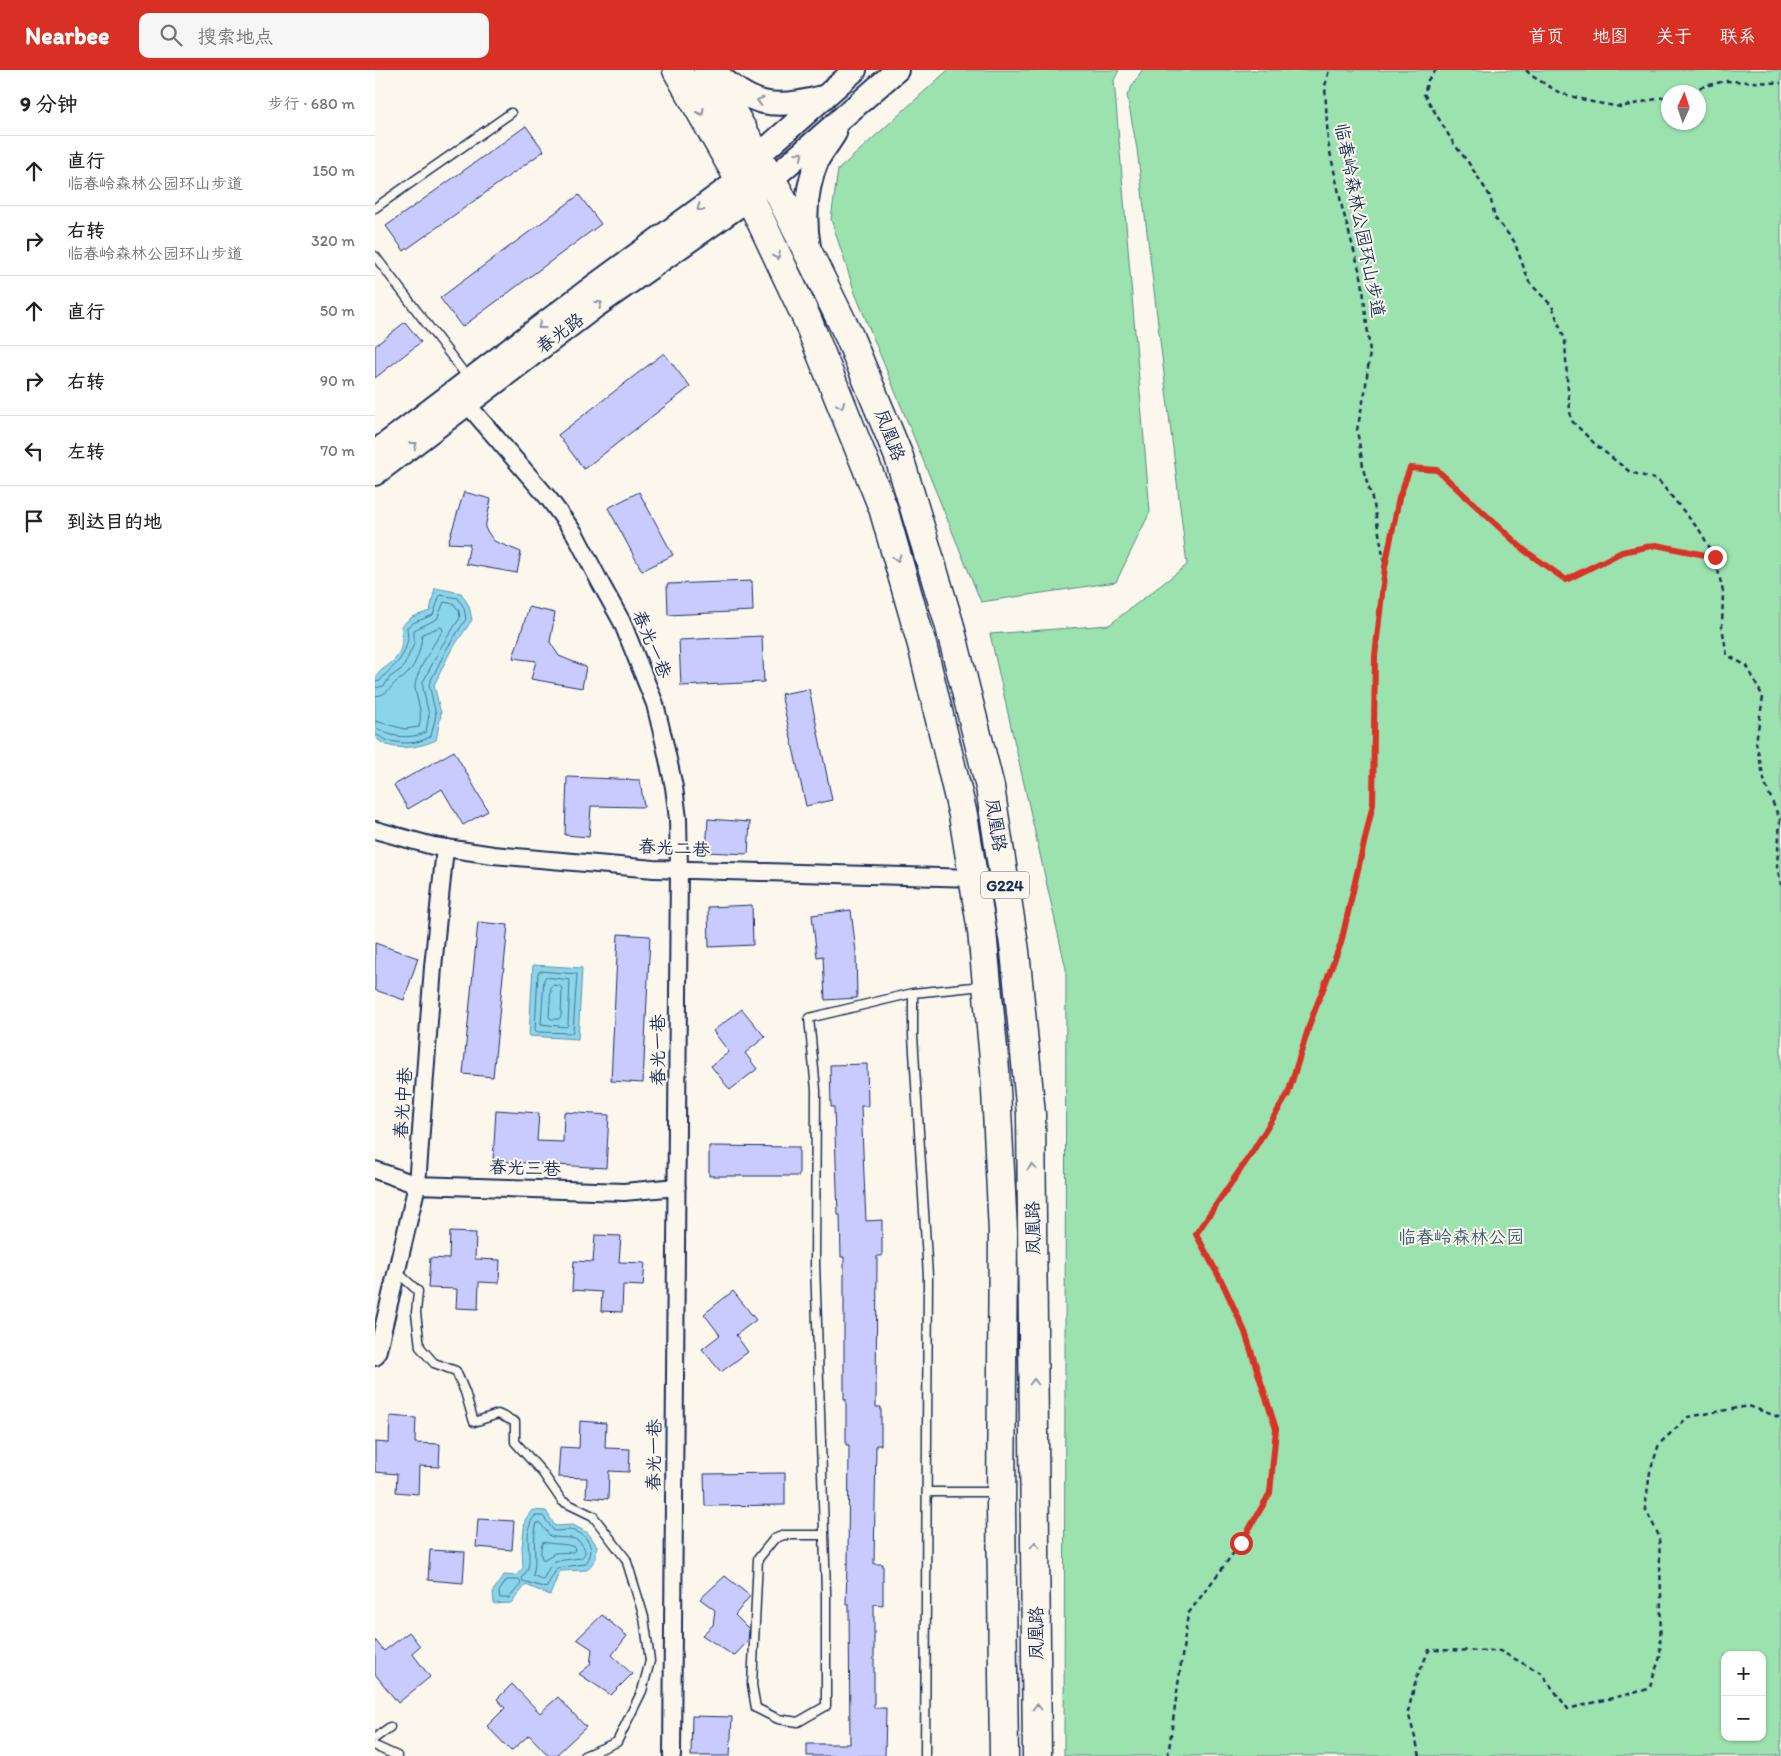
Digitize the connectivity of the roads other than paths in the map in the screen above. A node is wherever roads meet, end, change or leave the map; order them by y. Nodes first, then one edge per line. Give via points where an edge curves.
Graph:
1 (677, 70) edge
2 (708, 70) edge
3 (713, 70) edge
4 (855, 70) edge
5 (897, 70) edge
6 (825, 96) junction
7 (511, 113) dead end
8 (842, 119) junction
9 (764, 168) junction
10 (745, 189) junction
11 (375, 208) edge
12 (375, 256) edge
13 (811, 258) junction
14 (470, 380) junction
15 (467, 404) junction
16 (375, 452) edge
17 (375, 474) edge
18 (375, 830) edge
19 (445, 848) junction
20 (679, 870) junction
21 (973, 878) junction
22 (988, 985) junction
23 (913, 993) junction
24 (375, 1170) edge
25 (417, 1185) junction
26 (677, 1187) junction
27 (396, 1272) junction
28 (375, 1357) edge
29 (927, 1492) junction
30 (1001, 1492) junction
31 (824, 1535) junction
32 (390, 1727) dead end
33 (375, 1738) edge
34 (375, 1746) edge
35 (397, 1756) edge
36 (584, 1756) edge
37 (671, 1756) edge
38 (925, 1756) edge
39 (1004, 1756) edge
40 (1037, 1756) edge

1 -> 10 highway, 凤凰路 / G224
2 - 9 highway, 凤凰路 / G224
6 -> 3 main road via 801,103 759,102 726,83
4 - 6 main road
5 - 8 main road
6 - 9 main road
7 - 11 lane
9 -> 8 main road
8 - 13 main road via 818,160 811,186 806,210
9 - 10 main road
9 - 13 highway, 凤凰路 / G224
10 -> 14 main road, 春光路 via 587,291
15 -> 10 main road, 春光路
10 -> 21 highway, 凤凰路 / G224 via 807,320 883,508 924,654 963,815
12 - 14 lane
40 -> 13 highway, 凤凰路 / G224 via 1031,1114 1015,951 990,787 949,623 899,457 849,336
14 - 16 main road, 春光路
17 -> 15 main road, 春光路
15 - 20 street, 春光一巷 via 575,534 622,622 655,704 664,740 678,819
18 - 19 street, 春光二巷
19 - 20 street, 春光二巷
19 - 25 street, 春光中巷
20 - 21 street, 春光二巷
20 - 26 street, 春光一巷
21 - 22 highway, 凤凰路 / G224
22 - 23 lane
22 - 30 highway, 凤凰路 / G224 via 1003,1232
23 - 29 lane via 928,1276
23 - 31 lane via 809,1018 816,1090 815,1263
24 - 25 street, 春光三巷
25 - 26 street, 春光三巷 via 624,1192
25 - 27 street, 春光中巷
26 - 37 street, 春光一巷
27 - 28 street, 春光中巷
27 - 36 lane via 418,1291 416,1313 420,1348 434,1363 456,1371 474,1422 498,1414 515,1422 515,1442 562,1501 593,1516 626,1559 644,1617 649,1661 642,1691 617,1742
29 - 30 lane
29 - 38 lane
30 - 39 highway, 凤凰路 / G224
31 - 31 lane via 825,1706 798,1722 778,1719 756,1708 752,1685 759,1559 773,1539 784,1535
32 - 33 lane
34 - 35 lane

